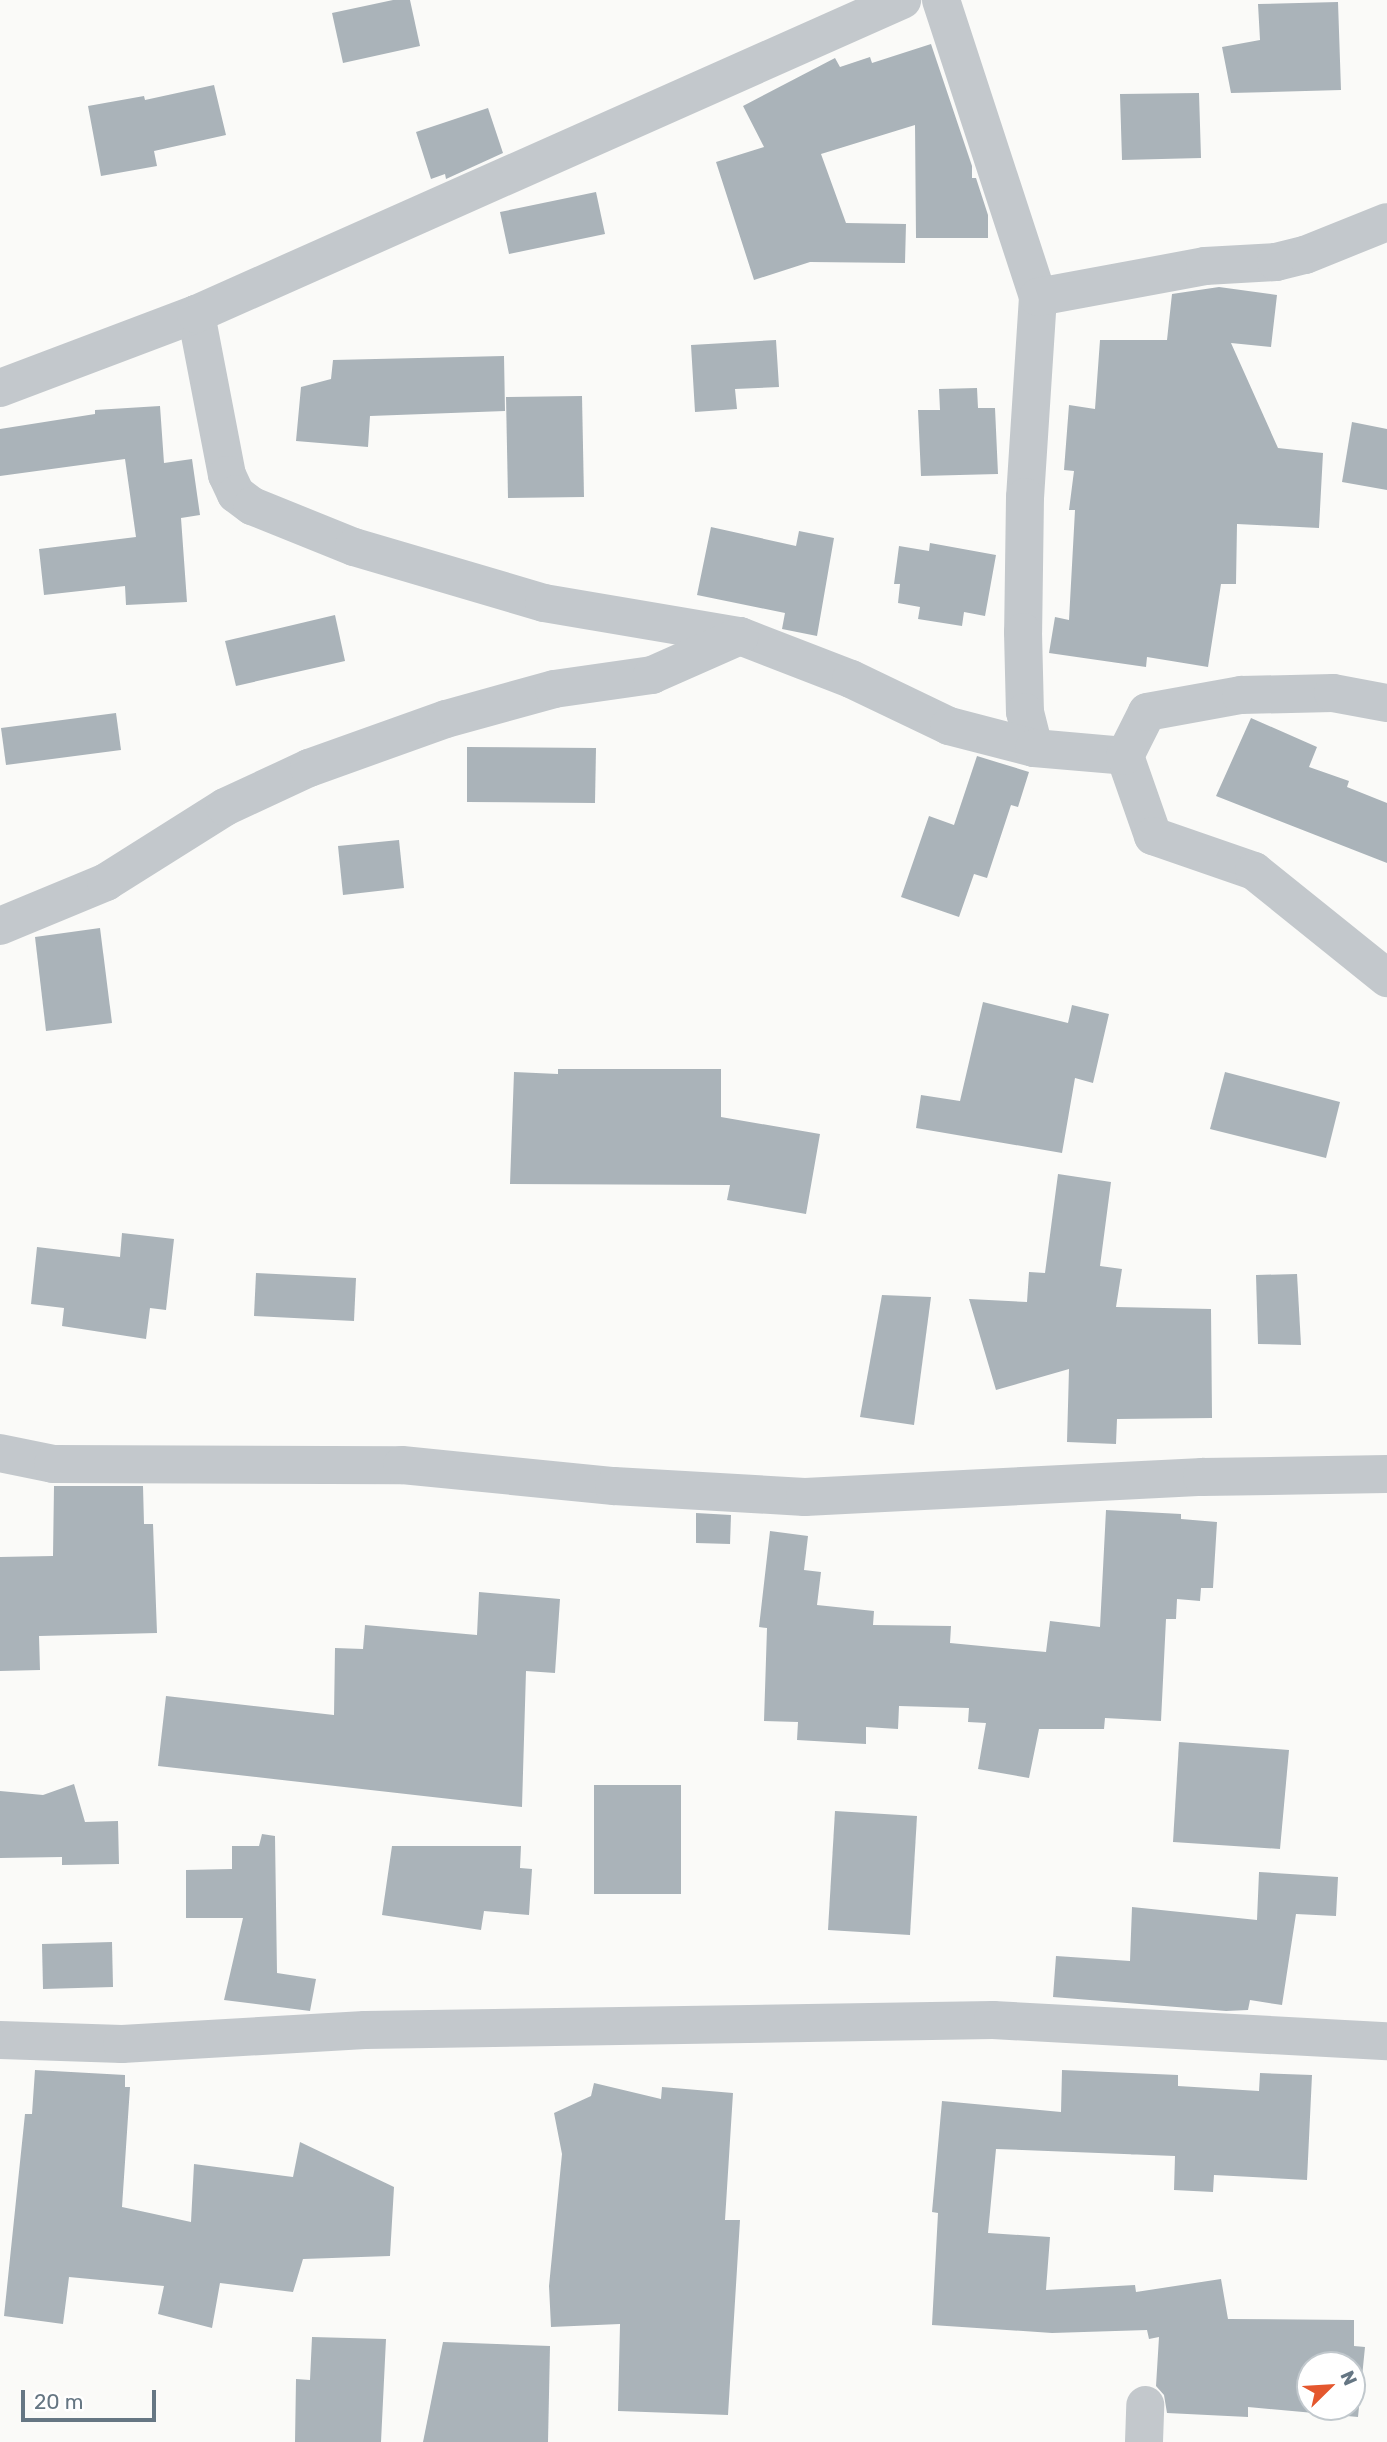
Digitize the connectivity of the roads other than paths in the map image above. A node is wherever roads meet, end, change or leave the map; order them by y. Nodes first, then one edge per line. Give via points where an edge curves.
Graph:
1 (902, 0) edge
2 (941, 0) edge
3 (1387, 222) edge
4 (1038, 297) junction
5 (196, 314) junction
6 (0, 388) edge
7 (740, 636) junction
8 (1387, 703) edge
9 (1034, 748) junction
10 (1125, 757) junction
11 (0, 926) edge
12 (1387, 978) edge
13 (0, 1452) edge
14 (1387, 1474) edge
15 (0, 2040) edge
16 (1387, 2041) edge
17 (1144, 2404) dead end
18 (1144, 2442) edge

1 - 5 street
2 - 4 street
3 - 4 street via 1276,262 1205,266
4 - 9 street via 1025,497 1023,632 1025,712
5 - 6 street
5 - 7 street via 227,475 236,494 252,506 354,547 544,603
7 - 9 street via 851,679 949,726
7 - 11 street via 652,675 582,683 494,706 309,768 225,807 106,882
8 - 10 street via 1333,693 1241,695 1147,712
9 - 10 street
10 - 12 street via 1153,836 1254,871
13 - 14 street via 53,1464 402,1465 614,1486 805,1497 1202,1477
15 - 16 street via 122,2044 365,2030 993,2020
17 - 18 street

